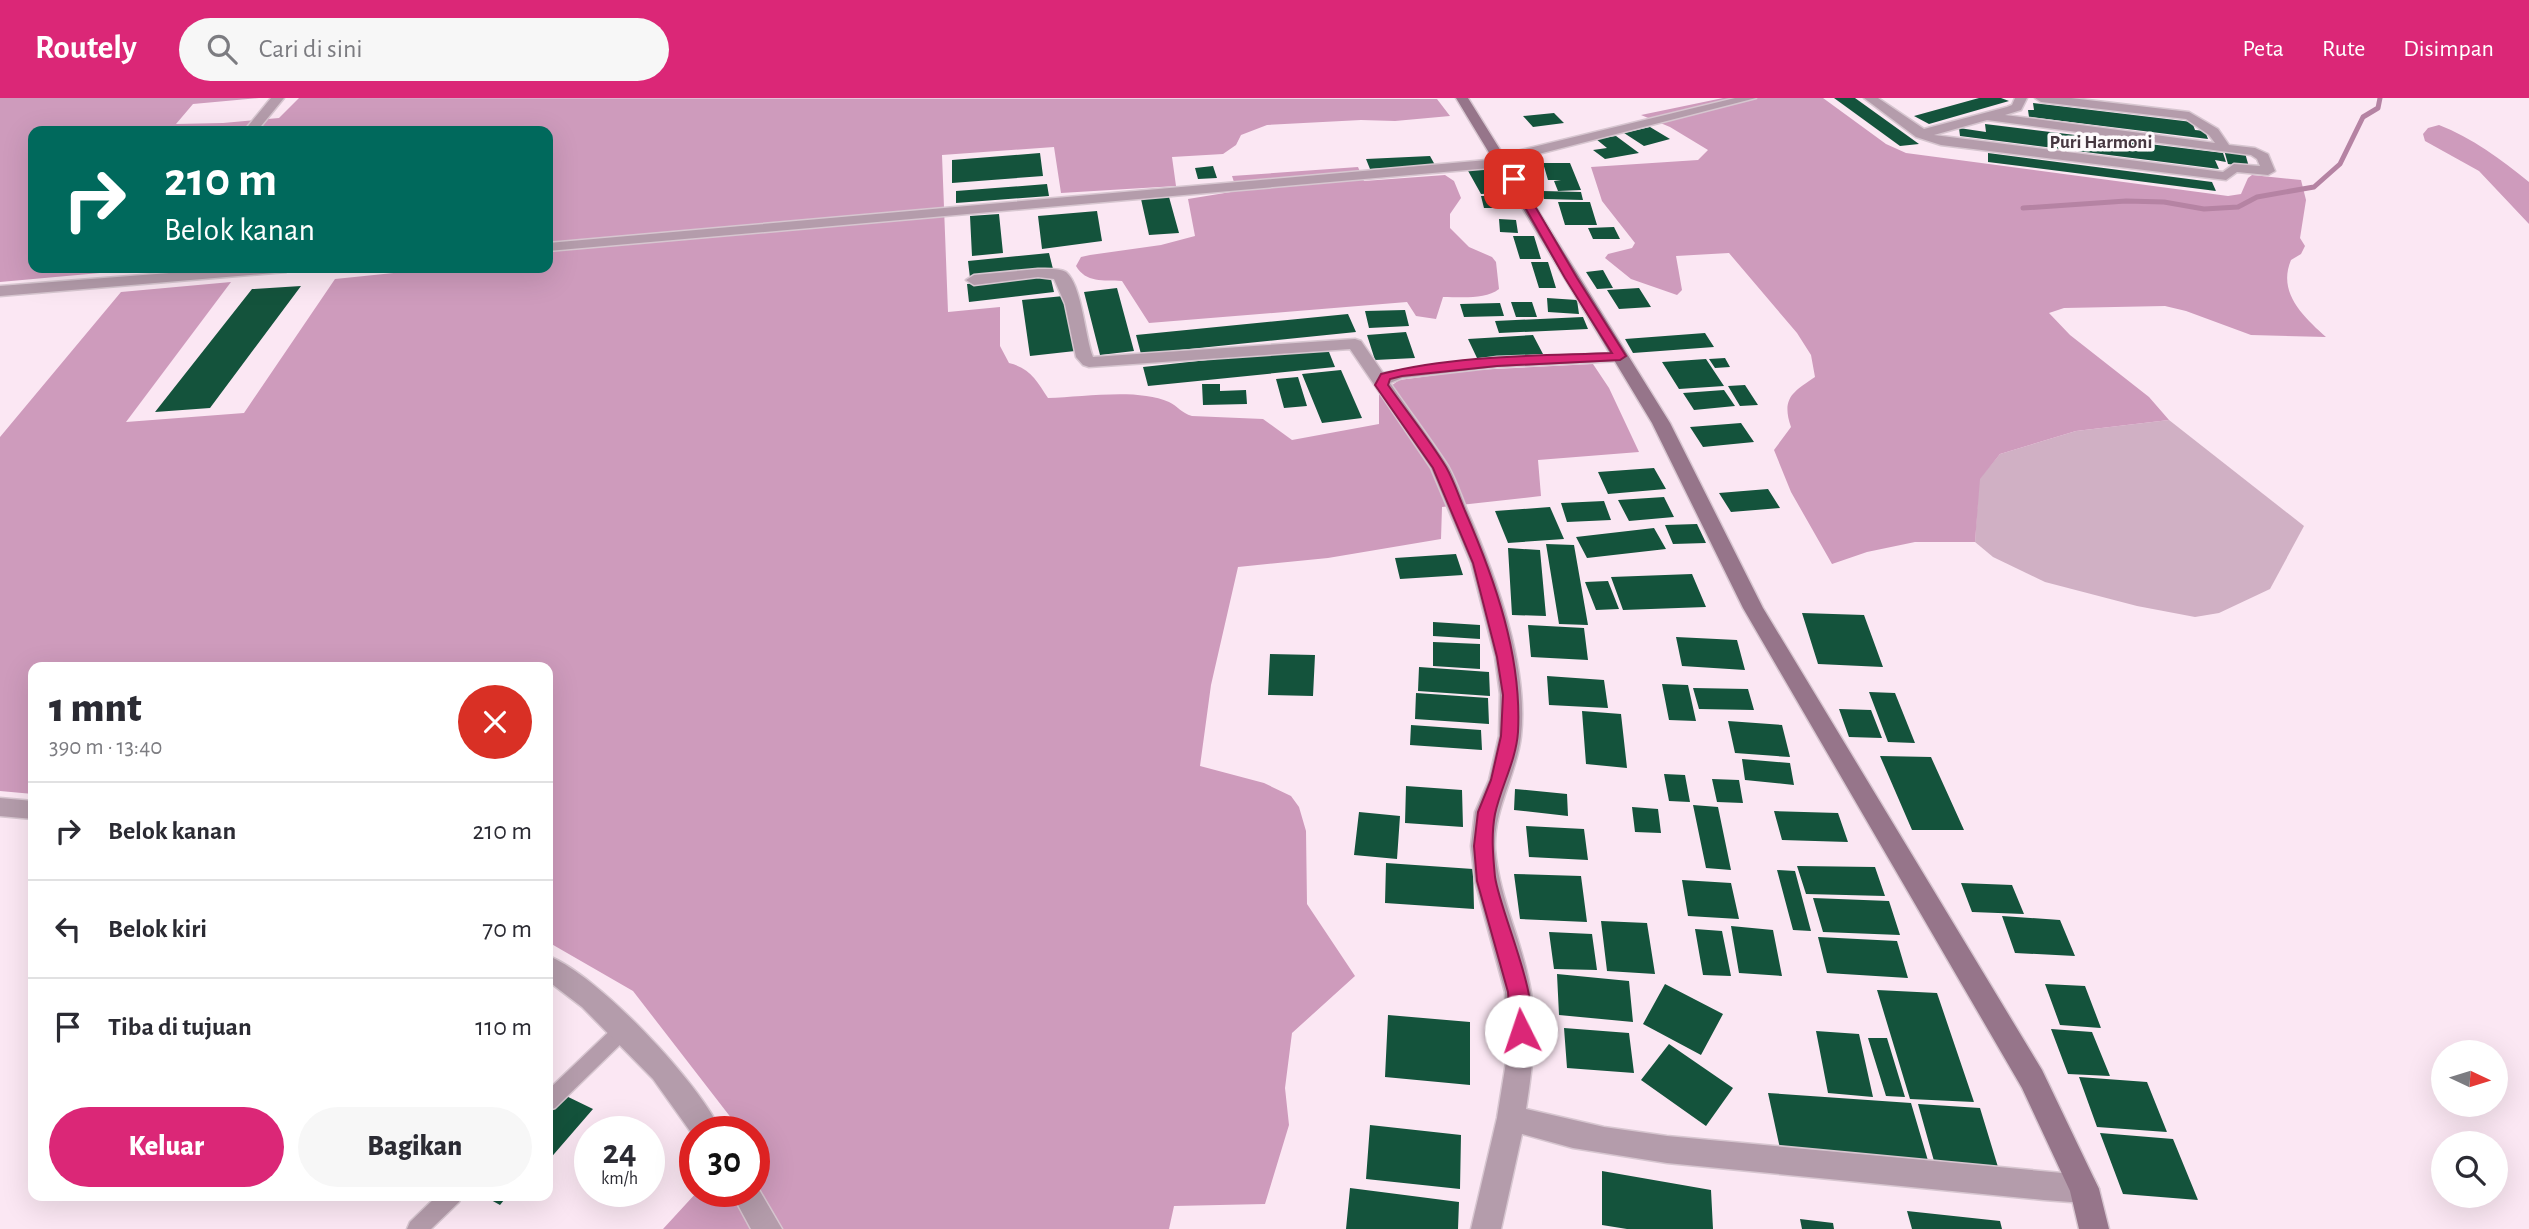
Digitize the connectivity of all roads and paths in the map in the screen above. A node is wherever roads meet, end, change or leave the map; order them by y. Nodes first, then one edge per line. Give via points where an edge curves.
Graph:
1 (278, 98) edge
2 (1462, 98) edge
3 (1750, 98) edge
4 (1870, 98) edge
5 (2021, 98) edge
6 (2041, 98) edge
7 (1989, 117) junction
8 (254, 126) edge
9 (1921, 134) junction
10 (2225, 148) junction
11 (1501, 163) junction
12 (553, 247) edge
13 (158, 273) edge
14 (132, 274) edge
15 (974, 280) dead end
16 (0, 291) edge
17 (1620, 356) junction
18 (1381, 385) junction
19 (0, 807) edge
20 (28, 810) edge
21 (553, 971) edge
22 (622, 1030) junction
23 (553, 1097) edge
24 (696, 1116) edge
25 (1511, 1118) junction
26 (2084, 1189) junction
27 (446, 1201) edge
28 (755, 1207) edge
29 (417, 1229) edge
30 (767, 1229) edge
31 (1486, 1229) edge
32 (2094, 1229) edge

1 - 8 street
2 - 11 street
3 - 11 street
4 - 9 street
5 - 7 street via 2015,108
6 - 10 street via 2189,116 2214,132
7 - 9 street
7 - 10 street
9 - 10 street via 1941,141 2226,176 2232,168 2268,171 2261,155
11 - 12 street
11 - 17 street
13 - 14 street
14 - 16 street
15 - 18 street via 1060,275 1089,362 1355,344
17 - 18 street via 1497,362 1402,373 1385,377
17 - 26 street via 1661,423 1753,608 2032,1079
18 - 25 street via 1440,468 1481,563 1505,657 1511,695 1510,736 1487,812 1483,846 1487,881 1518,992 1522,1050
19 - 20 street
21 - 22 street
22 - 23 lane
22 - 24 street via 663,1070
25 - 26 street via 1583,1139 1671,1150
25 - 31 street
26 - 32 street
27 - 29 lane
28 - 30 street

